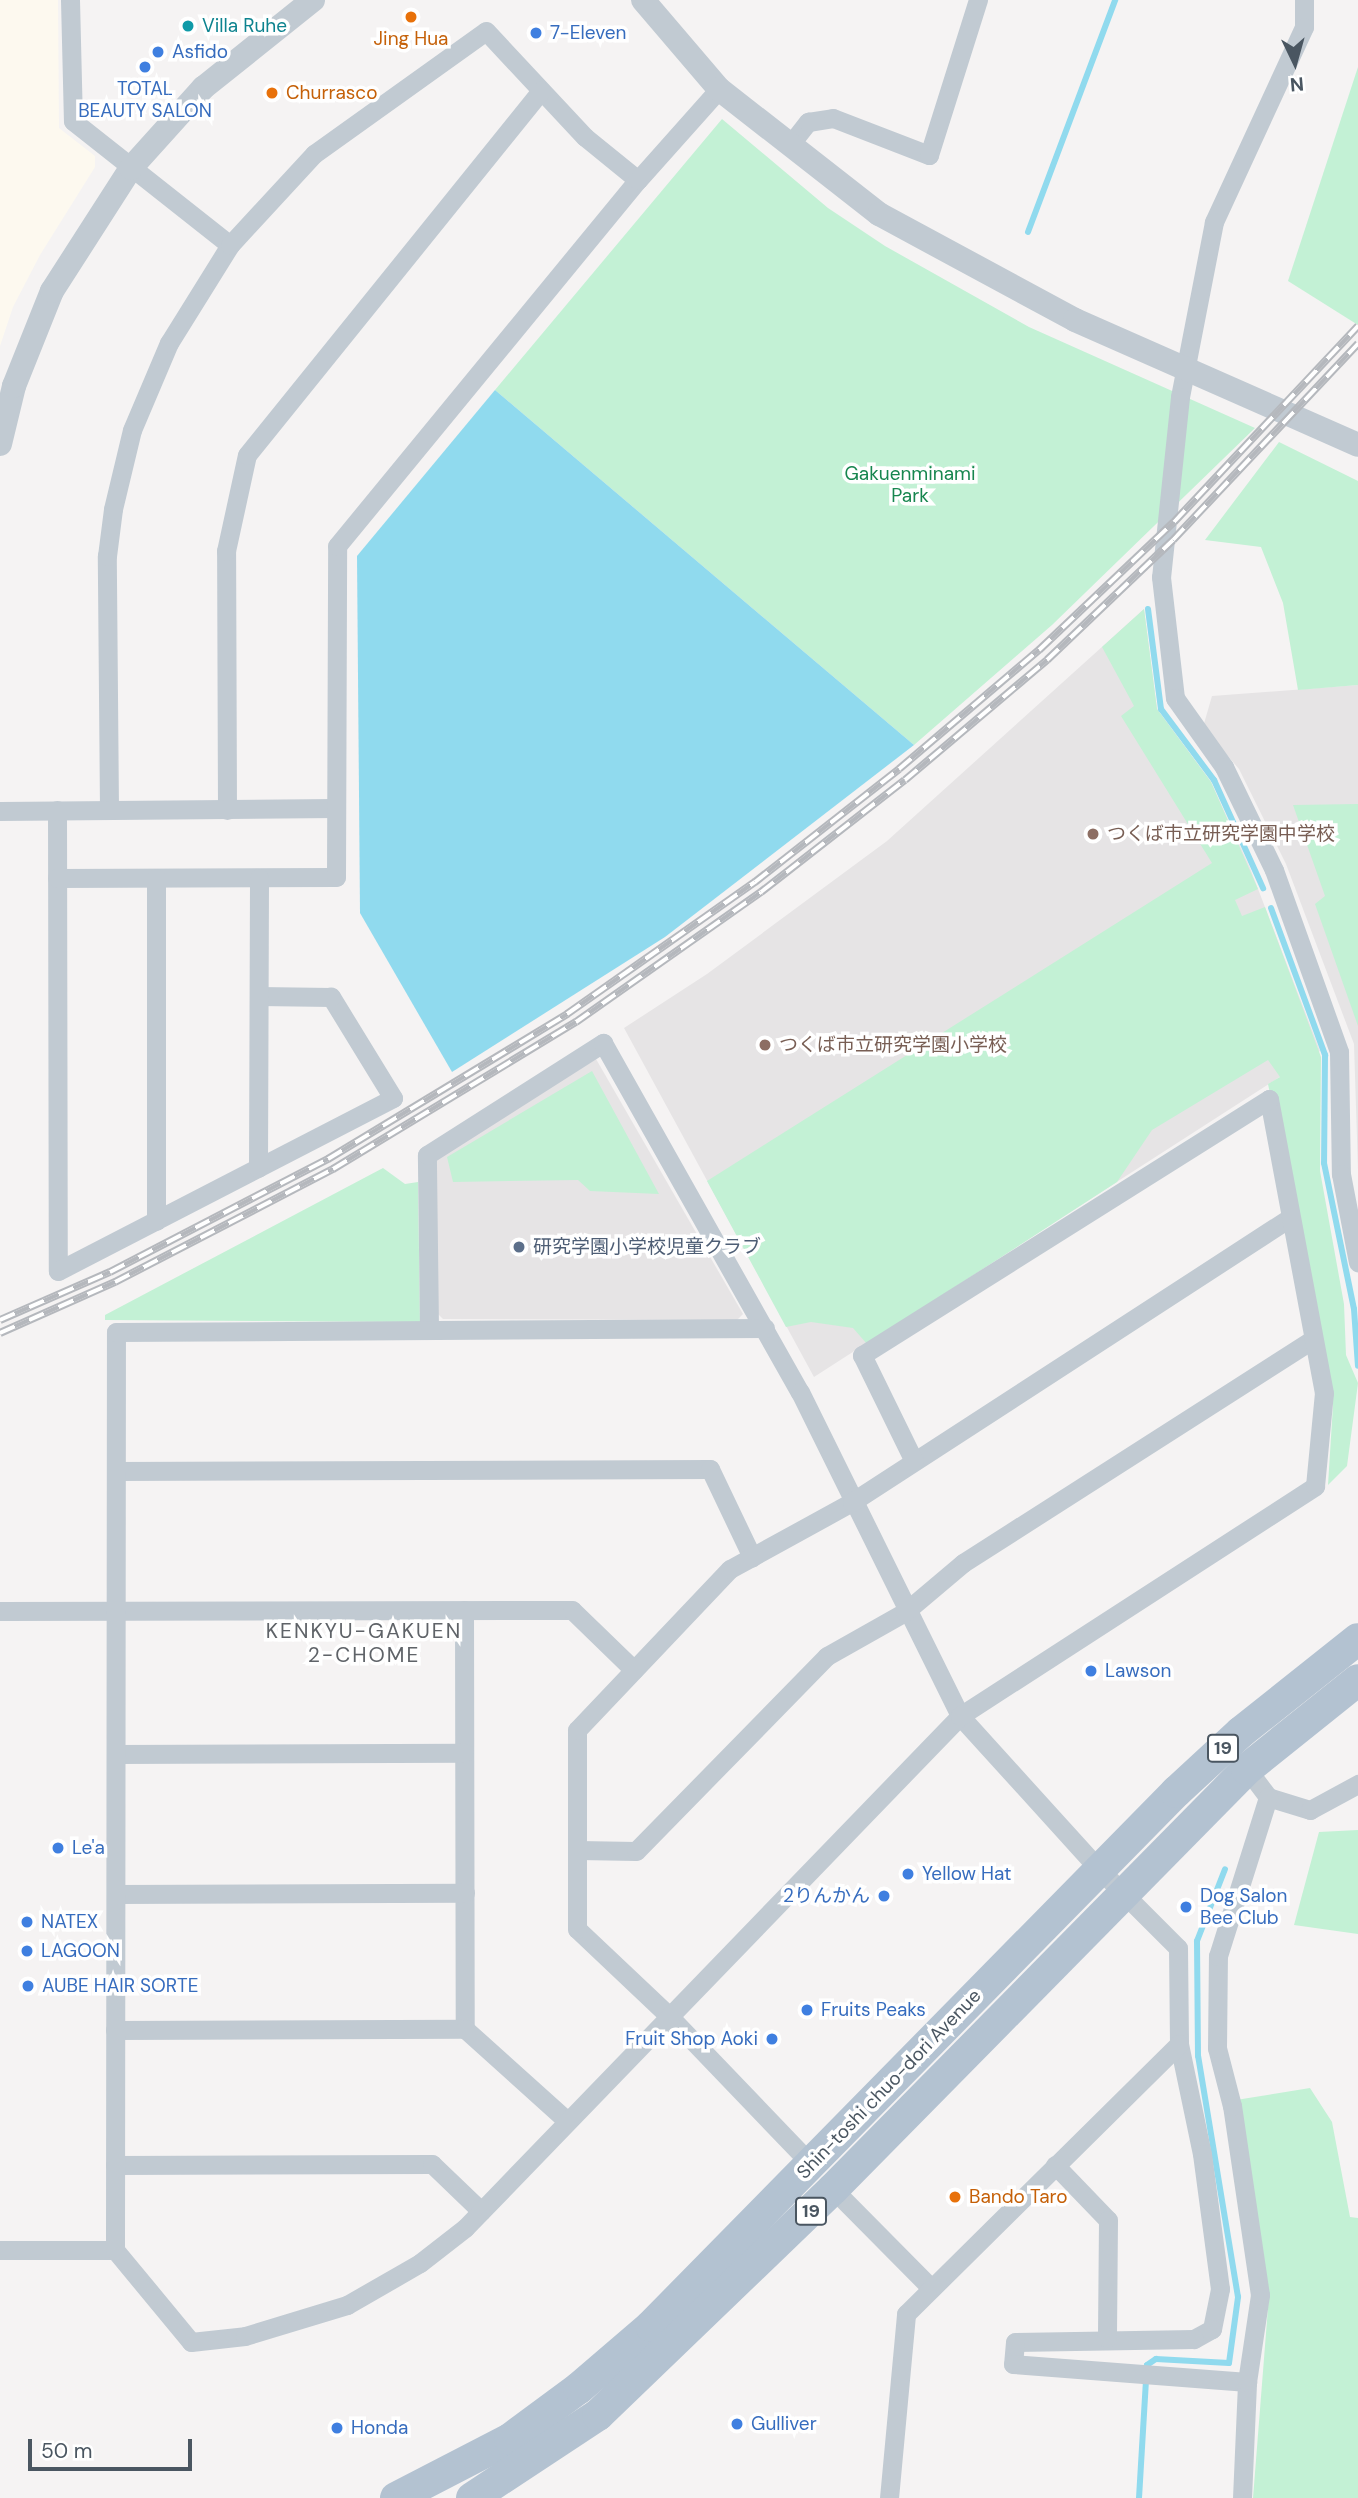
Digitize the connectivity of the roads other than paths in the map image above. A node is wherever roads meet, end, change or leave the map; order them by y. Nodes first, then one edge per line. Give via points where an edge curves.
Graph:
1 (70, 0) edge
2 (313, 0) edge
3 (643, 0) edge
4 (978, 0) edge
5 (1304, 0) edge
6 (719, 89) junction
7 (541, 91) junction
8 (789, 146) junction
9 (131, 168) junction
10 (638, 180) junction
11 (230, 245) junction
12 (1185, 369) junction
13 (0, 443) edge
14 (1358, 445) edge
15 (335, 808) junction
16 (57, 810) junction
17 (109, 810) junction
18 (227, 810) junction
19 (0, 811) edge
20 (57, 878) junction
21 (156, 878) junction
22 (259, 878) junction
23 (259, 996) junction
24 (258, 1168) junction
25 (1288, 1219) junction
26 (156, 1221) junction
27 (1358, 1262) edge
28 (765, 1328) junction
29 (429, 1329) junction
30 (1312, 1340) junction
31 (914, 1461) junction
32 (116, 1471) junction
33 (852, 1502) junction
34 (752, 1557) junction
35 (0, 1611) edge
36 (116, 1611) junction
37 (464, 1611) junction
38 (905, 1612) junction
39 (1358, 1639) edge
40 (634, 1670) junction
41 (1358, 1680) edge
42 (960, 1716) junction
43 (464, 1753) junction
44 (116, 1754) junction
45 (1247, 1769) junction
46 (1358, 1784) edge
47 (1268, 1797) junction
48 (578, 1850) junction
49 (1098, 1868) junction
50 (1121, 1892) junction
51 (465, 1893) junction
52 (116, 1894) junction
53 (668, 2015) junction
54 (465, 2029) junction
55 (115, 2030) junction
56 (1179, 2044) junction
57 (567, 2121) junction
58 (810, 2163) junction
59 (115, 2165) junction
60 (1055, 2165) junction
61 (833, 2189) junction
62 (481, 2211) junction
63 (0, 2250) edge
64 (115, 2250) junction
65 (931, 2288) junction
66 (1107, 2338) junction
67 (1247, 2382) junction
68 (396, 2498) edge
69 (472, 2498) edge
70 (889, 2498) edge
71 (1242, 2498) edge

1 - 9 street via 73,121
2 - 9 street via 203,88
3 - 6 street
4 - 8 street via 929,155 833,118 808,122
5 - 12 street via 1304,27 1214,222
6 - 8 street
6 - 10 street
7 - 10 street via 585,137
7 - 11 street via 486,31 314,154
7 - 18 street via 247,455 226,551
8 - 12 street via 879,214 1075,320
9 - 11 street
9 - 13 street via 52,291 13,386
10 - 15 street via 337,546
11 - 17 street via 169,343 132,430 113,509 107,556
12 - 14 street
12 - 27 street via 1161,577 1175,698 1224,767 1274,870 1339,1052 1340,1161
15 - 18 street
15 - 22 street via 336,877
16 - 17 street
16 - 19 street
16 - 20 street
17 - 18 street
20 - 21 street
20 - 26 street via 58,1271
21 - 22 street
21 - 26 street
22 - 23 street
23 - 24 street
23 - 24 street via 331,997 393,1098
24 - 26 street
25 - 30 street
25 - 31 street
25 - 31 street via 1269,1099 862,1355
28 - 29 street
28 - 29 street via 603,1043 427,1155
28 - 33 street
29 - 32 street via 116,1332
30 - 38 street via 963,1563
30 - 42 street via 1324,1393 1315,1486
31 - 33 street
32 - 34 street via 710,1469
32 - 36 street
33 - 34 street
33 - 38 street
34 - 40 street via 730,1569
35 - 36 street
36 - 37 street
36 - 44 street
37 - 40 street via 572,1610
37 - 43 street
38 - 42 street
38 - 48 street via 827,1656 636,1851
39 - 49 main road, Shin-toshi chuo-dori Avenue / 19 via 1241,1731
40 - 48 street via 577,1730
41 - 45 main road, Shin-toshi chuo-dori Avenue / 19
42 - 49 street
42 - 53 street
43 - 44 street
43 - 51 street
44 - 52 street
45 - 47 street
45 - 50 main road, Shin-toshi chuo-dori Avenue / 19
46 - 47 street via 1310,1810
47 - 67 street via 1218,1956 1217,2048 1232,2106 1260,2295
48 - 53 street via 577,1929
49 - 50 street
49 - 58 main road, Shin-toshi chuo-dori Avenue / 19
50 - 56 street via 1178,1948
50 - 61 main road, Shin-toshi chuo-dori Avenue / 19
51 - 52 street
51 - 54 street
52 - 55 street
53 - 57 street
53 - 58 street
54 - 55 street
54 - 57 street
55 - 59 street
56 - 60 street
56 - 66 street via 1202,2154 1220,2289 1212,2329 1194,2339
57 - 62 street
58 - 68 main road, Shin-toshi chuo-dori Avenue / 19 via 744,2236 579,2388 510,2439
59 - 62 street via 432,2164
59 - 64 street
60 - 65 street
60 - 66 street via 1108,2220
61 - 65 street
61 - 69 main road, Shin-toshi chuo-dori Avenue / 19 via 598,2415
62 - 64 street via 420,2263 347,2305 298,2323 204,2343 191,2343
63 - 64 street
65 - 70 street via 906,2314
66 - 67 street via 1015,2342 1013,2364
67 - 71 street

